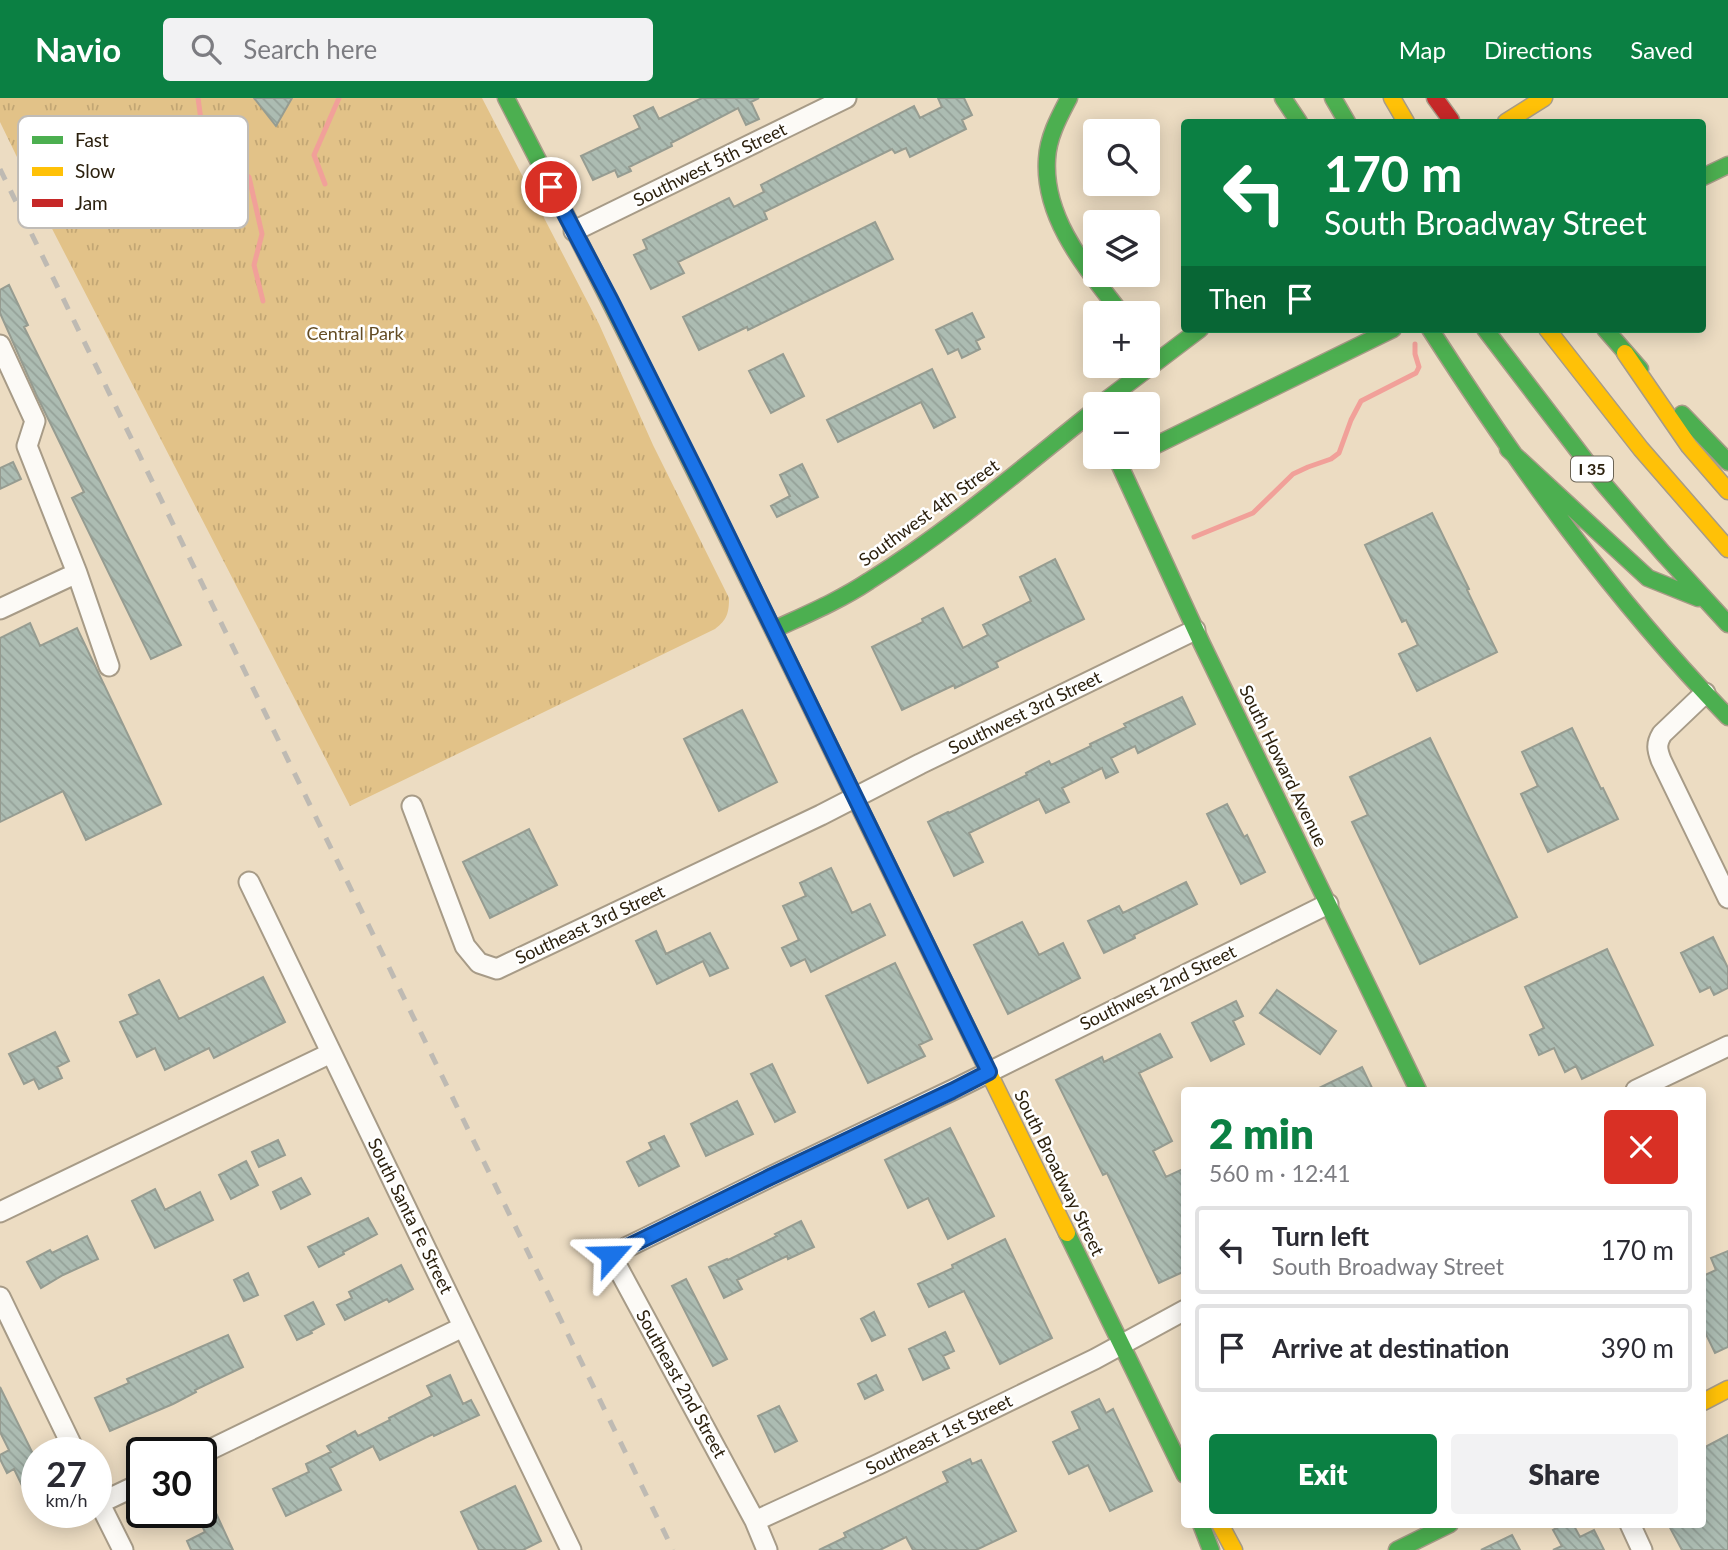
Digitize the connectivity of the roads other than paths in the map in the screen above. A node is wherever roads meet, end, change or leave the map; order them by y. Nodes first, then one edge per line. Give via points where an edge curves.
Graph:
1 (506, 98) edge
2 (846, 98) edge
3 (1069, 98) edge
4 (1283, 98) edge
5 (1333, 98) edge
6 (1392, 98) edge
7 (1434, 98) edge
8 (1442, 98) edge
9 (1544, 98) edge
10 (1297, 119) edge
11 (1346, 119) edge
12 (1404, 119) edge
13 (1450, 119) edge
14 (1451, 119) edge
15 (1512, 119) edge
16 (1728, 164) edge
17 (1706, 175) edge
18 (574, 231) junction
19 (1112, 301) edge
20 (1192, 333) edge
21 (1385, 333) edge
22 (1433, 333) edge
23 (1488, 333) edge
24 (1550, 333) edge
25 (1608, 333) edge
26 (0, 345) edge
27 (1160, 350) edge
28 (1625, 353) junction
29 (1129, 378) edge
30 (1114, 392) edge
31 (1083, 420) edge
32 (1160, 443) edge
33 (1508, 449) junction
34 (1728, 462) edge
35 (1127, 469) edge
36 (1728, 491) edge
37 (1728, 549) edge
38 (77, 573) junction
39 (1707, 602) junction
40 (0, 609) edge
41 (1728, 624) edge
42 (1195, 629) junction
43 (773, 630) junction
44 (108, 666) dead end
45 (1705, 693) junction
46 (1728, 717) edge
47 (855, 797) junction
48 (412, 806) dead end
49 (249, 882) dead end
50 (1728, 898) edge
51 (1328, 904) junction
52 (1728, 1046) edge
53 (331, 1053) junction
54 (989, 1072) junction
55 (1417, 1087) edge
56 (1642, 1087) edge
57 (0, 1212) edge
58 (0, 1297) edge
59 (1181, 1312) edge
60 (463, 1327) junction
61 (1120, 1344) junction
62 (1728, 1389) edge
63 (1706, 1400) edge
64 (68, 1437) edge
65 (217, 1446) edge
66 (1181, 1467) edge
67 (755, 1521) junction
68 (111, 1528) edge
69 (1203, 1528) edge
70 (1222, 1528) edge
71 (1442, 1528) edge
72 (1632, 1528) edge
73 (122, 1550) edge
74 (570, 1550) edge
75 (767, 1550) edge
76 (1211, 1550) edge
77 (1234, 1550) edge
78 (1397, 1550) edge
79 (1642, 1550) edge

1 - 18 main road, South Broadway Street
2 - 18 street, Southwest 5th Street
3 - 19 main road via 1049,143 1047,184 1061,228
4 - 10 main road
5 - 11 main road
6 - 12 main road
7 - 13 main road
8 - 14 main road
9 - 15 main road
16 - 17 main road
18 - 43 main road, South Broadway Street
20 - 27 main road, Southwest 4th Street
21 - 32 main road
22 - 33 main road
23 - 39 main road, I 35 via 1602,482
24 - 37 main road via 1641,449
25 - 28 main road
26 - 38 street via 35,421 27,446
28 - 34 main road
28 - 36 main road via 1689,446
29 - 30 main road, Southwest 4th Street
31 - 43 main road, Southwest 4th Street via 897,564 841,598
33 - 39 main road via 1648,578
33 - 45 main road via 1611,586
35 - 42 main road, South Howard Avenue
38 - 40 street
38 - 44 street
39 - 41 main road, I 35
42 - 47 street, Southwest 3rd Street
42 - 51 main road, South Howard Avenue
43 - 47 main road, South Broadway Street
45 - 46 main road
45 - 50 street via 1662,734 1657,749
47 - 48 street, Southeast 3rd Street via 497,969 479,962 465,946
47 - 54 main road, South Broadway Street
49 - 53 street, South Santa Fe Street
51 - 54 street, Southwest 2nd Street
51 - 55 main road, South Howard Avenue
52 - 56 street
53 - 57 street
53 - 60 street, South Santa Fe Street
54 - 61 main road, South Broadway Street
54 - 67 street, Southeast 2nd Street via 611,1255
58 - 64 street
59 - 61 street, Southeast 1st Street
60 - 65 street
60 - 74 street, South Santa Fe Street
61 - 66 main road, South Broadway Street
61 - 67 street, Southeast 1st Street
62 - 63 main road
67 - 75 street, Southeast 2nd Street
68 - 73 street
69 - 76 main road
70 - 77 main road
71 - 78 main road
72 - 79 street

